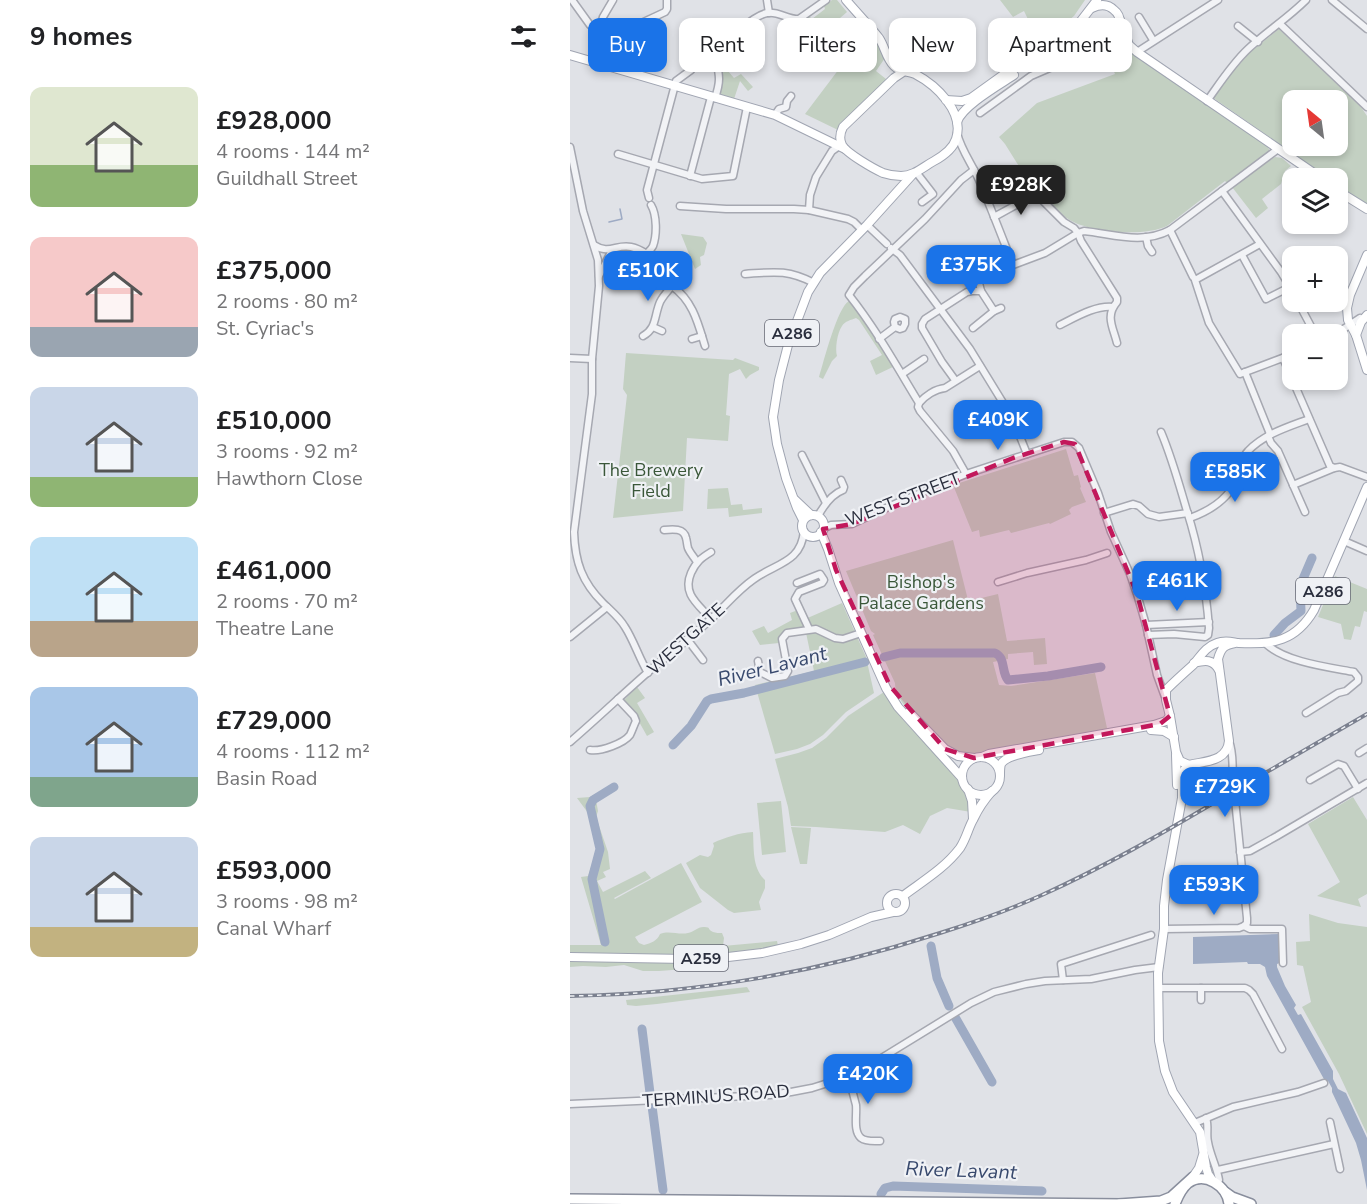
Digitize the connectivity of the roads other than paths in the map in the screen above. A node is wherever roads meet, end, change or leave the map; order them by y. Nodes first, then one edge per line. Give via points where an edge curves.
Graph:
1 (572, 0) edge
2 (613, 0) edge
3 (667, 0) edge
4 (767, 0) edge
5 (826, 0) edge
6 (846, 0) edge
7 (1097, 0) edge
8 (1112, 0) edge
9 (1218, 0) edge
10 (1306, 0) edge
11 (1332, 0) edge
12 (1091, 9) junction
13 (769, 13) junction
14 (1139, 16) dead end
15 (1084, 17) joint
16 (1119, 17) joint
17 (603, 18) edge
18 (654, 18) edge
19 (756, 18) edge
20 (791, 18) edge
21 (801, 18) edge
22 (588, 22) edge
23 (1280, 24) junction
24 (1238, 26) dead end
25 (1367, 29) edge
26 (1153, 40) junction
27 (1258, 42) junction
28 (1132, 48) edge
29 (1137, 52) junction
30 (570, 55) edge
31 (588, 60) edge
32 (889, 61) joint
33 (628, 72) edge
34 (688, 72) edge
35 (718, 72) edge
36 (903, 72) joint
37 (1019, 72) edge
38 (1040, 72) edge
39 (675, 85) junction
40 (882, 90) junction
41 (791, 96) dead end
42 (713, 97) junction
43 (946, 100) junction
44 (1207, 101) junction
45 (747, 107) junction
46 (1367, 107) edge
47 (980, 113) dead end
48 (775, 115) junction
49 (957, 122) junction
50 (841, 131) junction
51 (957, 132) junction
52 (824, 139) junction
53 (570, 147) edge
54 (843, 147) junction
55 (1278, 149) junction
56 (947, 152) junction
57 (964, 153) junction
58 (618, 154) dead end
59 (653, 165) junction
60 (1306, 168) edge
61 (974, 170) junction
62 (915, 173) junction
63 (888, 174) junction
64 (690, 176) junction
65 (1222, 191) junction
66 (893, 196) junction
67 (1348, 197) edge
68 (922, 202) dead end
69 (680, 206) dead end
70 (1367, 209) edge
71 (808, 210) junction
72 (994, 217) junction
73 (865, 227) junction
74 (1170, 230) junction
75 (1078, 232) junction
76 (1146, 237) junction
77 (1260, 244) junction
78 (593, 245) junction
79 (890, 247) junction
80 (612, 250) junction
81 (1152, 252) dead end
82 (646, 254) junction
83 (1242, 255) junction
84 (1367, 255) edge
85 (972, 268) dead end
86 (745, 274) dead end
87 (1282, 274) edge
88 (599, 277) junction
89 (1194, 278) junction
90 (814, 282) junction
91 (672, 286) junction
92 (981, 291) junction
93 (1282, 293) edge
94 (1113, 307) junction
95 (940, 309) junction
96 (1347, 313) junction
97 (1364, 317) edge
98 (1060, 325) dead end
99 (1350, 325) junction
100 (653, 327) junction
101 (895, 327) dead end
102 (973, 328) dead end
103 (662, 331) dead end
104 (1356, 335) junction
105 (643, 336) dead end
106 (702, 336) junction
107 (692, 339) dead end
108 (879, 339) junction
109 (1117, 343) dead end
110 (705, 346) dead end
111 (570, 358) edge
112 (592, 358) junction
113 (1282, 358) edge
114 (924, 359) dead end
115 (980, 366) junction
116 (1367, 370) edge
117 (1243, 373) junction
118 (902, 374) junction
119 (955, 380) junction
120 (1297, 390) edge
121 (919, 404) junction
122 (1309, 418) junction
123 (1161, 432) dead end
124 (1269, 435) junction
125 (1027, 454) junction
126 (802, 455) dead end
127 (1334, 468) junction
128 (966, 474) junction
129 (1367, 477) edge
130 (841, 480) dead end
131 (1293, 485) junction
132 (1367, 487) edge
133 (826, 503) junction
134 (1305, 512) dead end
135 (1104, 513) junction
136 (1189, 515) junction
137 (813, 528) junction
138 (664, 530) dead end
139 (1344, 541) junction
140 (1113, 551) junction
141 (1367, 551) edge
142 (711, 552) dead end
143 (697, 562) junction
144 (836, 570) junction
145 (998, 582) dead end
146 (797, 583) dead end
147 (607, 607) junction
148 (711, 619) junction
149 (1146, 625) junction
150 (1209, 625) junction
151 (809, 629) junction
152 (861, 633) junction
153 (570, 637) edge
154 (1148, 637) junction
155 (687, 639) junction
156 (1235, 643) junction
157 (1266, 644) junction
158 (703, 660) dead end
159 (758, 661) dead end
160 (1194, 663) junction
161 (1219, 671) junction
162 (648, 673) junction
163 (1157, 675) junction
164 (1173, 683) junction
165 (618, 699) junction
166 (1166, 699) junction
167 (1306, 713) dead end
168 (1170, 716) junction
169 (1174, 737) junction
170 (1228, 741) junction
171 (570, 742) edge
172 (598, 743) dead end
173 (1367, 748) edge
174 (1176, 752) junction
175 (1359, 753) dead end
176 (978, 758) junction
177 (1217, 759) junction
178 (1189, 765) junction
179 (1232, 770) junction
180 (1000, 774) junction
181 (963, 778) junction
182 (1310, 780) dead end
183 (1367, 783) edge
184 (968, 789) junction
185 (1358, 789) junction
186 (992, 791) junction
187 (1180, 807) junction
188 (973, 819) junction
189 (1240, 852) junction
190 (903, 896) junction
191 (887, 904) junction
192 (893, 912) junction
193 (871, 917) junction
194 (1244, 926) junction
195 (1164, 929) junction
196 (1151, 935) dead end
197 (570, 957) edge
198 (1283, 963) dead end
199 (1159, 967) junction
200 (1063, 980) junction
201 (1160, 988) junction
202 (1201, 988) junction
203 (1201, 1000) dead end
204 (1282, 1049) dead end
205 (847, 1077) junction
206 (1324, 1083) dead end
207 (570, 1104) edge
208 (1206, 1118) junction
209 (1330, 1122) dead end
210 (1195, 1123) junction
211 (880, 1141) dead end
212 (1334, 1144) junction
213 (1204, 1153) junction
214 (1340, 1169) dead end
215 (1218, 1170) junction
216 (1191, 1180) junction
217 (1216, 1181) junction
218 (1225, 1192) junction
219 (570, 1199) edge
220 (1176, 1201) edge
221 (1119, 1204) edge
222 (1125, 1204) edge
223 (1164, 1204) edge
224 (1229, 1204) edge
225 (1251, 1204) edge

1 - 22 street
2 - 17 street
3 - 18 street via 667,9
4 - 13 street
5 - 21 street
6 - 32 main road via 881,41
7 - 12 main road
8 - 16 main road
9 - 26 street
10 - 23 street
11 - 25 street
12 - 15 main road
12 - 16 main road via 1107,6
13 - 19 street
13 - 20 street
14 - 26 street
15 - 43 main road via 1068,35 970,98
23 - 27 street
23 - 46 street
24 - 27 street
26 - 29 street
27 - 44 street
28 - 29 main road
29 - 44 main road
30 - 31 main road
32 - 40 main road via 888,80
33 - 39 main road
34 - 39 street
35 - 42 street
36 - 40 main road
36 - 43 main road via 915,74
37 - 49 main road via 967,108
38 - 47 street
39 - 42 main road
39 - 59 street
40 - 50 main road
41 - 48 street via 786,107
42 - 45 main road
42 - 64 street
43 - 49 main road
44 - 55 main road
45 - 48 main road
45 - 64 street via 733,176
48 - 52 main road
49 - 51 main road
50 - 52 main road
50 - 54 main road
51 - 56 main road
51 - 57 street
52 - 54 main road
53 - 78 street
54 - 63 main road
54 - 71 street via 832,151 816,177
55 - 60 main road
55 - 65 street
56 - 57 street
56 - 62 main road, A286
57 - 61 street
58 - 59 street
59 - 64 street
59 - 82 street via 647,190 654,210 654,239
61 - 72 street
61 - 79 street
62 - 63 main road
62 - 66 main road, A286
62 - 68 street via 933,194
63 - 66 main road via 894,184
65 - 74 street
65 - 77 street
66 - 73 main road, A286
67 - 70 main road
69 - 71 street
71 - 73 street
72 - 75 street via 1036,194
72 - 75 street via 1013,265 1045,254
73 - 79 street
73 - 90 main road, A286
74 - 76 street
74 - 89 street
75 - 76 street
75 - 94 street via 1117,298
76 - 81 street
77 - 83 street
77 - 87 street
78 - 80 street
78 - 88 street
79 - 95 street
79 - 108 street via 849,295
80 - 82 street via 630,247
80 - 88 street
82 - 91 street via 670,272
83 - 89 street
83 - 93 street via 1266,299
84 - 96 main road
85 - 92 street
86 - 90 street via 782,271
88 - 112 street
89 - 117 street via 1209,323
90 - 137 main road, A286 via 788,345 773,417 786,478 794,500
91 - 100 street via 661,300
91 - 106 street via 693,309
92 - 95 street via 967,292
92 - 102 street via 998,310
94 - 98 street
94 - 109 street via 1110,314
95 - 115 street
95 - 119 street via 925,319 922,328
96 - 97 main road
96 - 99 main road
97 - 99 street
97 - 104 main road
99 - 104 main road
100 - 103 street
100 - 105 street
101 - 108 street
104 - 116 main road
106 - 107 street
106 - 110 street
108 - 118 street
111 - 112 street
112 - 147 street via 592,394 574,545 582,575
113 - 117 street
114 - 118 street
115 - 119 street
115 - 125 street via 1013,419
117 - 124 street
118 - 121 street
119 - 121 street
120 - 122 street
121 - 128 street via 920,411
122 - 124 street
122 - 127 street
123 - 136 street
124 - 131 street
124 - 136 street via 1246,453 1229,492 1209,509
125 - 128 street, WEST STREET
125 - 135 street, WEST STREET via 1066,442 1077,445
126 - 133 street
127 - 129 street
127 - 131 street
128 - 137 street, WEST STREET via 852,524
130 - 133 street via 843,490
131 - 134 street
132 - 139 main road, A286
133 - 137 street
135 - 136 street via 1133,504 1159,517
135 - 140 street
136 - 150 street via 1202,566
137 - 144 main road, A286 via 828,549
137 - 148 street, WESTGATE via 793,558 748,583
138 - 143 street via 684,532
139 - 141 street
139 - 157 main road, A286 via 1310,617 1290,635
140 - 145 street
140 - 149 street via 1134,584
142 - 143 street
143 - 148 street via 688,589
144 - 152 main road, A286
144 - 176 main road, A286 via 901,703 945,749 958,756
146 - 151 street via 820,573 824,580 799,592 795,599
147 - 153 street
147 - 162 street via 626,628
148 - 155 street, WESTGATE
149 - 150 street
149 - 154 street
150 - 154 street via 1205,637
151 - 152 street via 843,639
151 - 159 street via 787,633 782,639 788,671 785,676 772,678 760,672
152 - 181 main road, A286 via 898,707
154 - 163 street
155 - 158 street
155 - 162 street, WESTGATE
156 - 157 main road, A286
156 - 160 main road, A286 via 1218,642
156 - 161 main road via 1222,648
157 - 167 street via 1290,658 1354,672 1358,677 1348,690
160 - 161 main road via 1209,660
160 - 164 main road, A286
161 - 170 main road
162 - 165 street, WESTGATE
163 - 164 street
163 - 166 street
164 - 166 main road, A286 via 1166,690
165 - 171 street, WESTGATE
165 - 172 street via 636,721 628,737 594,751
166 - 168 main road
168 - 169 main road
168 - 176 main road via 1154,725
169 - 174 main road
169 - 180 main road via 1164,730 1153,730 1022,754 1003,761
170 - 177 main road via 1227,751
170 - 179 street
173 - 175 street
174 - 178 main road via 1180,761
174 - 187 main road
176 - 180 main road via 996,764
176 - 181 main road via 964,768
177 - 178 main road
177 - 179 street via 1226,760
178 - 187 main road via 1182,774
179 - 189 street
180 - 186 main road
181 - 184 main road
182 - 185 street via 1338,764 1344,766
183 - 185 street
184 - 186 main road via 979,794
184 - 188 main road
185 - 189 street via 1250,851
186 - 188 main road
187 - 195 main road via 1167,880
188 - 190 main road via 959,849
189 - 194 street via 1247,918
190 - 191 main road via 893,894
190 - 192 main road via 904,909
191 - 192 main road
191 - 193 main road
192 - 193 main road
193 - 197 main road, A259 via 801,944 728,957
194 - 195 street
194 - 198 street via 1282,929
195 - 199 main road
196 - 200 street via 1061,964
199 - 200 street, TERMINUS ROAD
199 - 201 main road
200 - 205 street, TERMINUS ROAD via 994,992
201 - 202 street
201 - 210 main road via 1159,1041 1165,1071 1173,1092
202 - 203 street
202 - 204 street via 1251,991
205 - 207 street, TERMINUS ROAD via 782,1094
205 - 211 street via 856,1106 859,1137
206 - 208 street
208 - 210 street
208 - 215 street via 1208,1142
209 - 212 street
210 - 213 main road
212 - 214 street
212 - 215 street
213 - 216 main road
213 - 217 main road via 1208,1174
215 - 217 street
216 - 217 highway
216 - 220 highway
216 - 221 highway via 1161,1201
217 - 218 highway
218 - 224 highway
218 - 225 highway
219 - 221 highway
220 - 223 highway
221 - 222 highway

